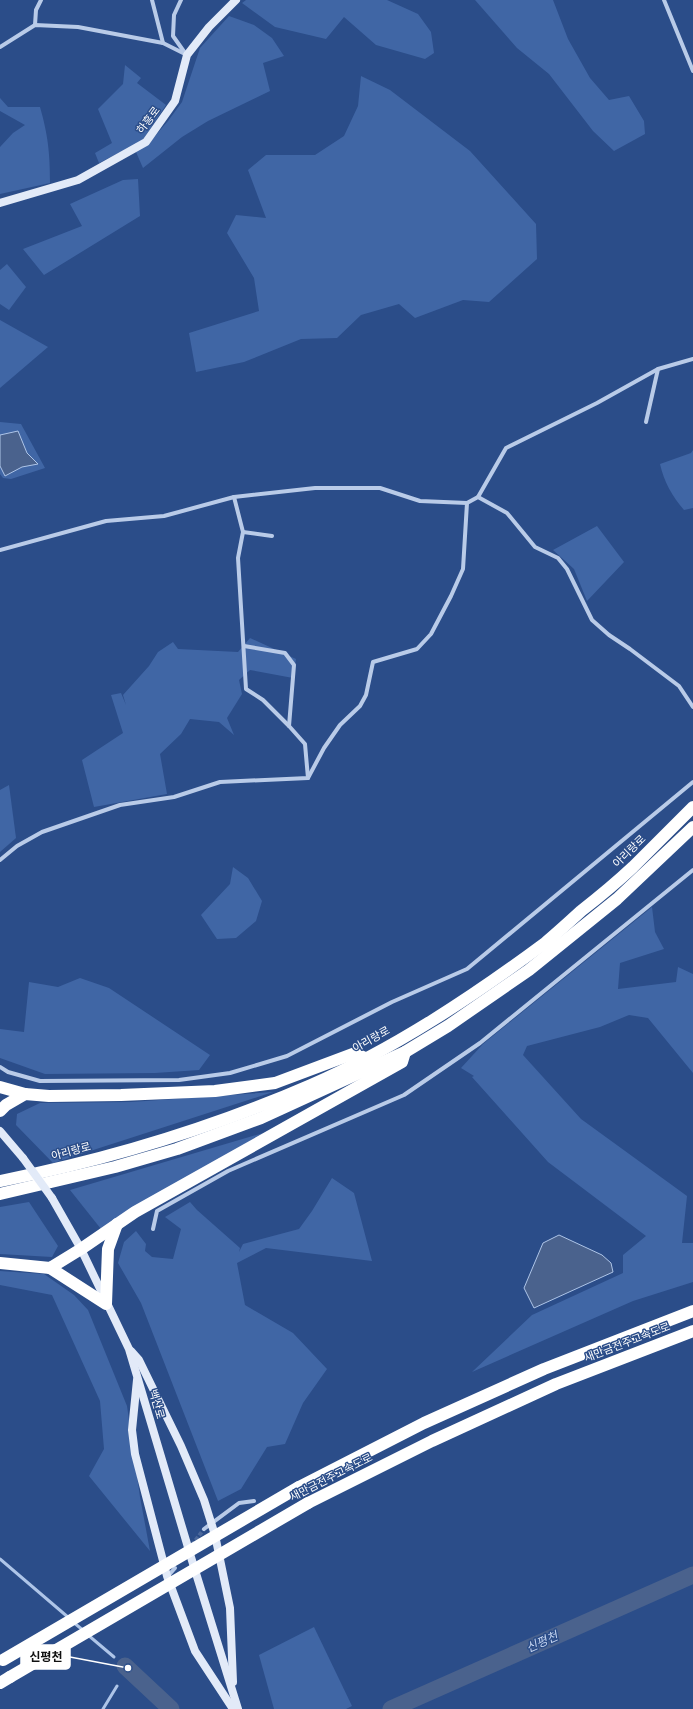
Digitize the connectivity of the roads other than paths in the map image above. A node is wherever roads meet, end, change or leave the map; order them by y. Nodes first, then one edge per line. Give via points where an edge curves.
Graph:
1 (41, 0) edge
2 (152, 0) edge
3 (181, 0) edge
4 (236, 0) edge
5 (664, 0) edge
6 (35, 25) junction
7 (163, 43) junction
8 (0, 46) edge
9 (187, 55) junction
10 (693, 71) edge
11 (0, 203) edge
12 (693, 359) edge
13 (658, 369) junction
14 (646, 422) dead end
15 (234, 497) junction
16 (478, 497) junction
17 (467, 503) junction
18 (243, 532) junction
19 (272, 536) dead end
20 (0, 550) edge
21 (244, 646) junction
22 (693, 706) edge
23 (289, 726) junction
24 (308, 778) junction
25 (693, 782) edge
26 (693, 807) edge
27 (693, 827) edge
28 (0, 860) edge
29 (693, 870) edge
30 (405, 1052) junction
31 (365, 1058) junction
32 (0, 1068) edge
33 (0, 1087) edge
34 (25, 1094) junction
35 (0, 1112) edge
36 (0, 1131) edge
37 (0, 1181) edge
38 (0, 1194) edge
39 (117, 1224) junction
40 (153, 1229) dead end
41 (81, 1249) junction
42 (0, 1263) edge
43 (50, 1268) junction
44 (106, 1304) junction
45 (693, 1310) edge
46 (693, 1332) edge
47 (129, 1349) junction
48 (137, 1375) junction
49 (254, 1501) dead end
50 (207, 1527) junction
51 (175, 1568) dead end
52 (167, 1576) junction
53 (1, 1661) edge
54 (5, 1680) edge
55 (233, 1691) junction
56 (233, 1709) edge
57 (238, 1709) edge

1 - 6 street via 36,10
2 - 7 street
3 - 9 street via 174,15 173,36
4 - 9 main road, 하흥로 via 209,27
5 - 10 street
6 - 7 street via 78,27
6 - 8 street
7 - 9 street
9 - 11 main road, 하흥로 via 175,101 146,142 78,180
12 - 13 street
13 - 14 street
13 - 16 street via 597,403 506,448
15 - 17 street via 315,488 380,488 420,501
15 - 18 street
15 - 20 street via 164,516 106,520
16 - 17 street
16 - 22 street via 507,513 535,546 558,558 567,568 592,620 679,686
17 - 24 street via 463,569 431,634 417,649 373,662 366,695 360,706 340,725
18 - 19 street
18 - 21 street via 238,558
21 - 23 street via 246,689 263,700
21 - 23 street via 285,653 294,665
23 - 24 street via 306,744
24 - 28 street via 220,782 174,796 120,805 42,832 17,846
25 - 32 street via 467,969 392,1002 287,1056 230,1073 179,1080 40,1081
26 - 31 highway, 아리랑로 via 632,868 546,942 483,987
27 - 30 highway via 617,899 530,970
29 - 40 street via 480,1043 404,1095 228,1171 157,1211
30 - 38 highway via 261,1118 177,1149
30 - 39 highway via 402,1062
31 - 34 highway via 355,1053 275,1083 216,1091 121,1095
31 - 37 highway, 아리랑로 via 292,1092 154,1142
33 - 34 highway
34 - 35 highway
36 - 41 main road, 백산로, bridge via 52,1198
39 - 41 highway
39 - 44 highway via 108,1249
41 - 43 highway
41 - 44 main road, 백산로
42 - 43 highway
43 - 44 highway
44 - 47 main road, 백산로
45 - 53 highway, 새만금전주고속도로, bridge via 544,1369 424,1423 299,1487
46 - 54 highway, 새만금전주고속도로, bridge via 556,1384 432,1441 308,1503
47 - 48 main road, 백산로
47 - 50 main road via 139,1360 181,1446 204,1500
48 - 52 main road via 132,1430 135,1454
48 - 55 main road, 백산로
49 - 50 street via 239,1502
50 - 55 main road via 223,1569 230,1608
51 - 52 street
52 - 56 main road via 195,1651
55 - 57 main road, 백산로

